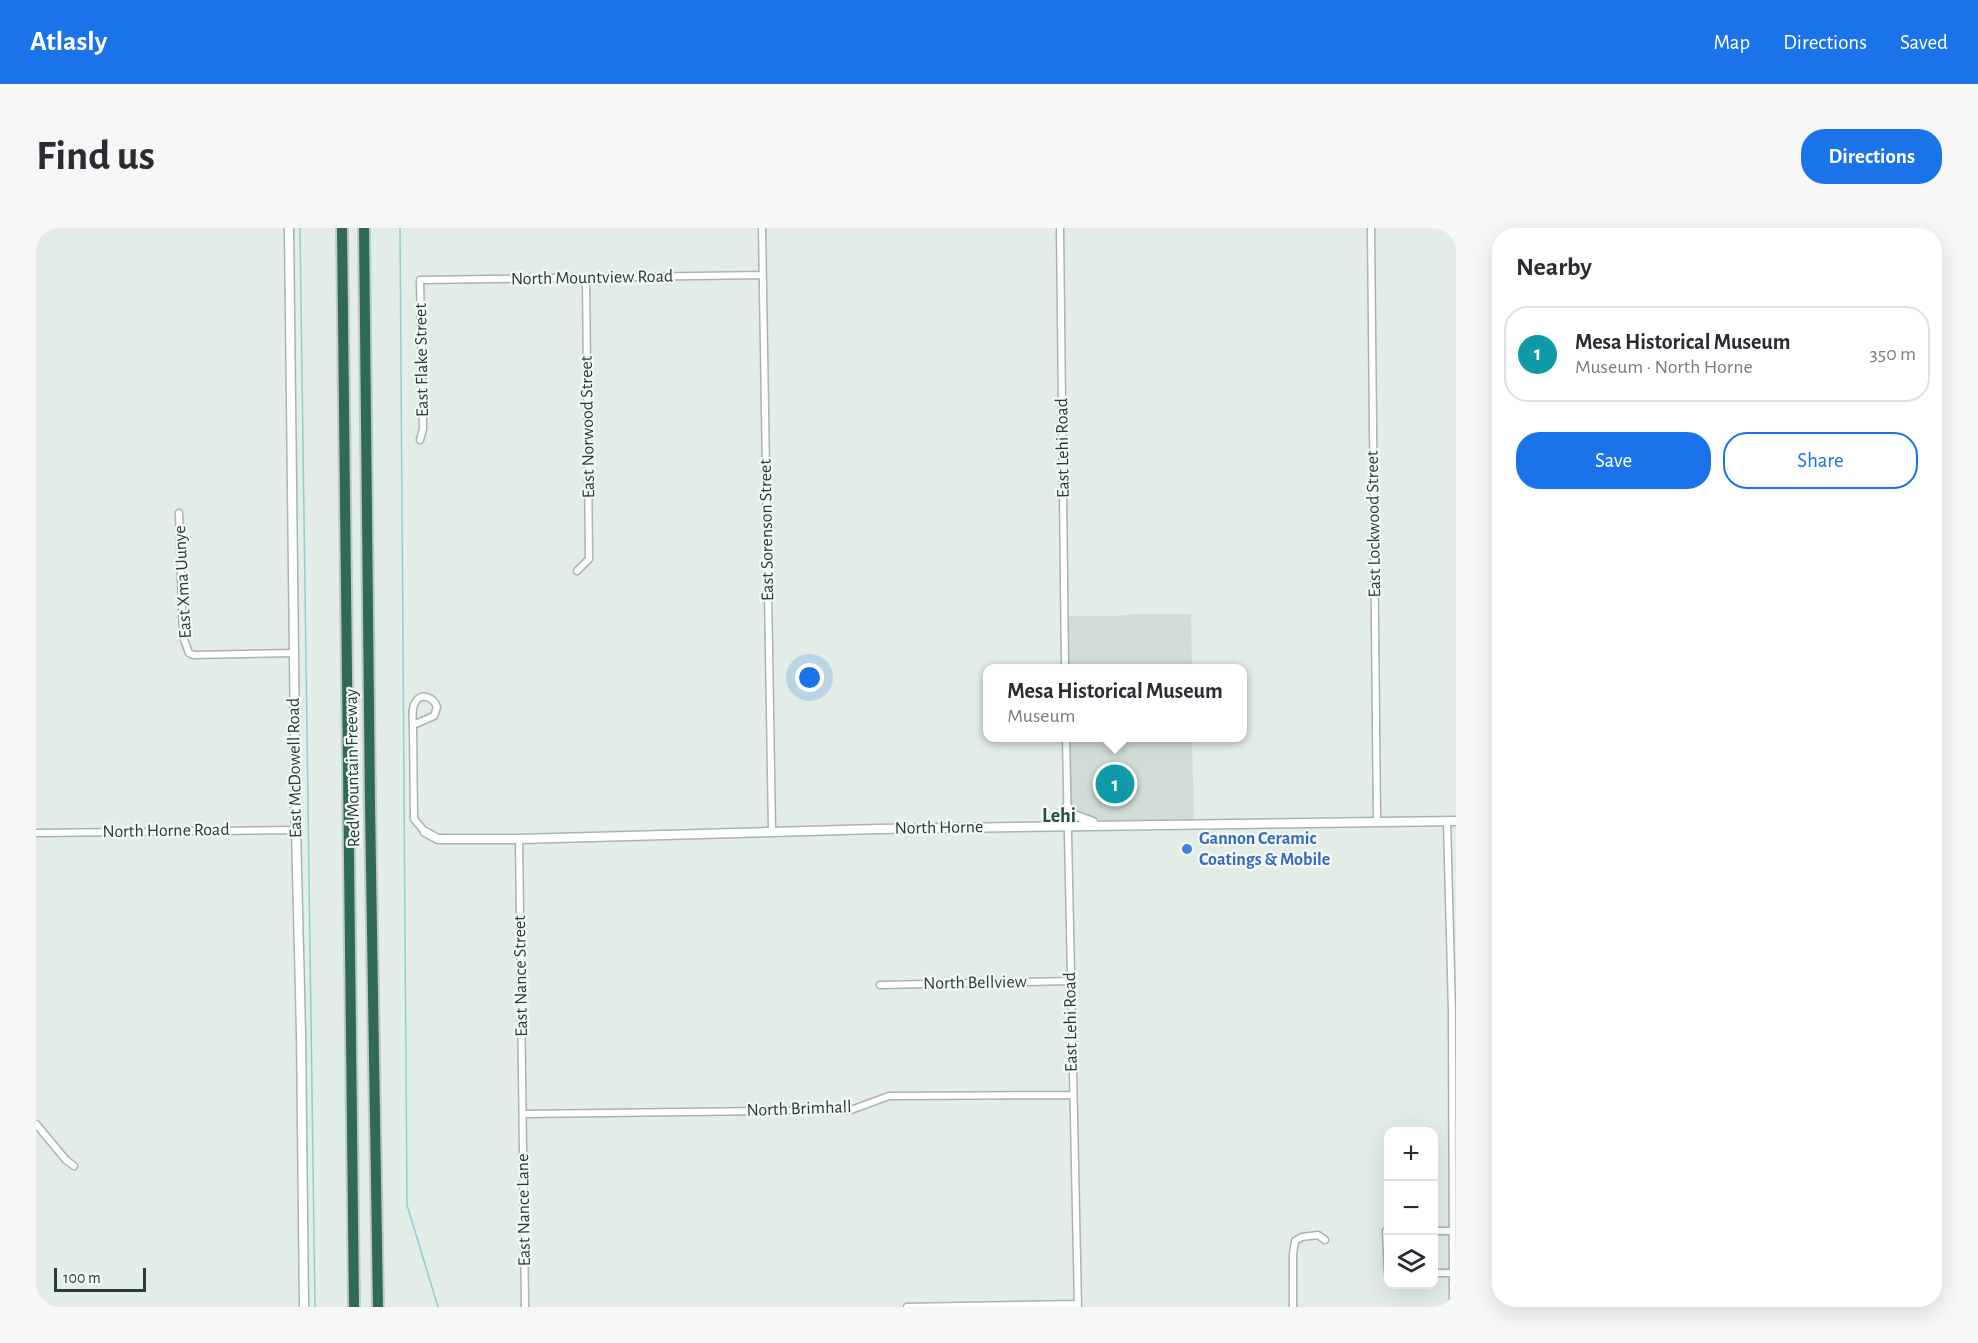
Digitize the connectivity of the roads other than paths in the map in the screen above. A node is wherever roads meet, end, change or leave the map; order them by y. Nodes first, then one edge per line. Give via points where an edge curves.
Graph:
1 (289, 228) edge
2 (342, 228) edge
3 (364, 228) edge
4 (762, 228) edge
5 (1060, 228) edge
6 (1371, 228) edge
7 (763, 275) junction
8 (586, 278) junction
9 (420, 280) joint
10 (420, 440) dead end
11 (179, 513) dead end
12 (577, 571) dead end
13 (294, 653) junction
14 (1065, 664) edge
15 (413, 725) junction
16 (1066, 742) edge
17 (1067, 806) junction
18 (1377, 821) junction
19 (1452, 821) edge
20 (1114, 825) junction
21 (1067, 826) junction
22 (296, 830) junction
23 (425, 831) joint
24 (772, 831) junction
25 (36, 833) edge
26 (519, 839) junction
27 (1070, 981) junction
28 (880, 985) dead end
29 (1073, 1095) junction
30 (524, 1114) junction
31 (36, 1124) edge
32 (1454, 1156) edge
33 (74, 1166) dead end
34 (1438, 1231) edge
35 (1452, 1231) junction
36 (1325, 1240) dead end
37 (1438, 1273) edge
38 (1452, 1273) junction
39 (1078, 1305) edge
40 (304, 1307) edge
41 (354, 1307) edge
42 (378, 1307) edge
43 (525, 1307) edge
44 (907, 1307) edge
45 (1293, 1307) edge
46 (1453, 1307) edge

1 - 13 street, East McDowell Road
2 - 41 highway, Red Mountain Freeway
3 - 42 highway, Red Mountain Freeway
4 - 7 street, East Sorenson Street
5 - 14 street, East Lehi Road
6 - 18 street, East Lockwood Street
7 - 8 street, North Mountview Road
7 - 24 street, East Sorenson Street
8 - 9 street, North Mountview Road
8 - 12 street, East Norwood Street via 589,560
9 - 10 street, East Flake Street
11 - 13 street, East Xma Uunye via 183,637 190,655
13 - 22 street, East McDowell Road
15 - 15 street via 416,701 424,696 433,699 437,707 434,716
15 - 23 street via 414,819
16 - 17 street, East Lehi Road
17 - 20 street via 1080,819
17 - 21 street, East Lehi Road
18 - 19 street, North Horne
18 - 20 street, North Horne
19 - 32 street
20 - 21 street, North Horne
21 - 24 street, North Horne
21 - 27 street, East Lehi Road
22 - 25 street, North Horne Road
22 - 40 street, East McDowell Road
23 - 26 street, North Horne via 438,839
24 - 26 street, North Horne
26 - 30 street, East Nance Street
27 - 28 street, North Bellview
27 - 29 street, East Lehi Road
29 - 30 street, North Brimhall via 889,1096 851,1110
29 - 39 street, East Lehi Road
30 - 43 street, East Nance Lane
31 - 33 street
32 - 35 street
34 - 35 street
35 - 38 street
36 - 45 street via 1318,1235 1295,1241
37 - 38 street
38 - 46 street
39 - 44 street

